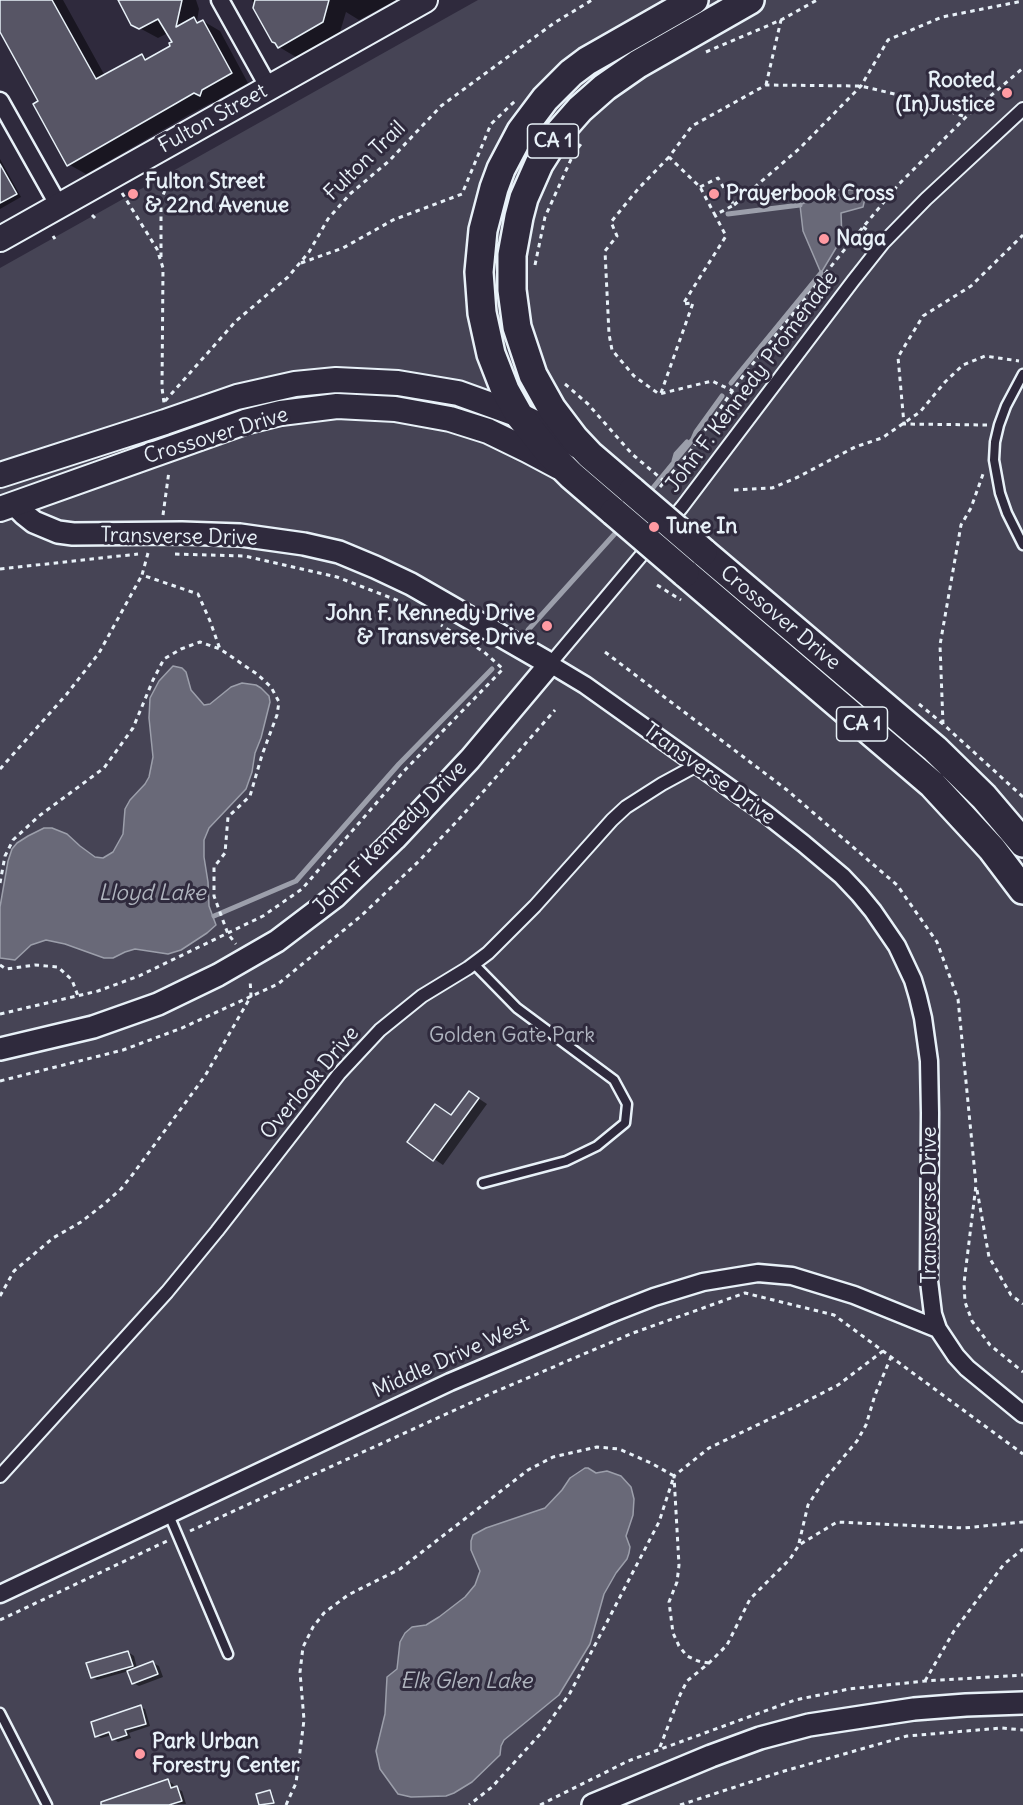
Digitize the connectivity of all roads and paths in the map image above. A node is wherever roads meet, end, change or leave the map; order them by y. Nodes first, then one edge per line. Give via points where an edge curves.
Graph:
1 (220, 0) edge
2 (425, 0) edge
3 (592, 0) edge
4 (694, 0) edge
5 (750, 0) edge
6 (817, 0) edge
7 (1023, 1) edge
8 (781, 20) junction
9 (700, 54) dead end
10 (1023, 68) edge
11 (766, 85) junction
12 (861, 86) junction
13 (269, 88) junction
14 (0, 101) edge
15 (515, 101) dead end
16 (1023, 109) edge
17 (966, 117) junction
18 (585, 138) dead end
19 (669, 157) junction
20 (173, 171) dead end
21 (111, 176) junction
22 (700, 187) junction
23 (734, 205) junction
24 (58, 206) junction
25 (715, 215) junction
26 (863, 226) junction
27 (871, 233) dead end
28 (1023, 235) edge
29 (0, 238) edge
30 (161, 259) junction
31 (299, 264) junction
32 (534, 273) dead end
33 (1019, 361) dead end
34 (1023, 374) edge
35 (564, 384) dead end
36 (733, 390) junction
37 (661, 393) junction
38 (519, 414) junction
39 (904, 424) junction
40 (999, 425) junction
41 (100, 443) junction
42 (590, 455) junction
43 (985, 466) dead end
44 (169, 470) dead end
45 (0, 475) edge
46 (571, 475) junction
47 (664, 481) junction
48 (645, 490) junction
49 (734, 490) dead end
50 (5, 504) edge
51 (162, 519) dead end
52 (1023, 545) edge
53 (170, 554) dead end
54 (0, 569) edge
55 (142, 575) junction
56 (399, 601) dead end
57 (438, 623) dead end
58 (220, 649) junction
59 (550, 664) junction
60 (555, 710) dead end
61 (943, 724) dead end
62 (697, 765) junction
63 (0, 769) edge
64 (1023, 843) edge
65 (0, 884) edge
66 (1023, 890) edge
67 (228, 934) junction
68 (248, 959) junction
69 (0, 964) edge
70 (474, 964) junction
71 (78, 996) junction
72 (251, 996) junction
73 (0, 1014) edge
74 (0, 1049) edge
75 (0, 1081) edge
76 (483, 1183) dead end
77 (0, 1296) edge
78 (1023, 1304) edge
79 (939, 1329) junction
80 (883, 1351) junction
81 (891, 1357) junction
82 (1023, 1372) edge
83 (1023, 1414) edge
84 (1023, 1454) edge
85 (0, 1476) edge
86 (674, 1476) junction
87 (169, 1515) junction
88 (1023, 1522) edge
89 (178, 1536) junction
90 (799, 1545) junction
91 (1023, 1549) edge
92 (0, 1594) edge
93 (0, 1620) edge
94 (228, 1654) dead end
95 (710, 1663) junction
96 (925, 1682) dead end
97 (1023, 1703) edge
98 (0, 1713) edge
99 (1023, 1730) edge
100 (660, 1748) dead end
101 (47, 1805) edge
102 (286, 1805) edge
103 (469, 1805) edge
104 (593, 1805) edge
105 (680, 1805) edge

1 - 13 street
2 - 13 main road, Fulton Street
3 - 31 path, Fulton Trail via 554,23 441,106 389,162 350,194 328,219
4 - 38 highway, CA 1 via 571,73 532,115 501,169 483,230 480,293 491,354
5 - 42 highway, CA 1 via 638,64 593,97 558,134 524,198 512,263 517,327 542,393 562,424
6 - 8 path
7 - 12 path via 942,17 888,40
8 - 9 path
8 - 11 path
10 - 17 path
11 - 12 path
11 - 19 path via 692,126
12 - 17 path
12 - 23 path via 800,148
13 - 21 main road, Fulton Street
14 - 24 street
15 - 31 path via 491,124 462,194 393,220 343,248
16 - 59 street, John F. Kennedy Promenade via 878,249 682,507
17 - 26 path
18 - 32 path via 573,155 545,217
19 - 22 path
19 - 37 path via 611,222 617,236 605,251 612,350 634,376
20 - 30 path via 160,201
21 - 24 main road, Fulton Street
21 - 30 path
22 - 23 path via 718,178
22 - 25 path
23 - 25 path
24 - 29 main road, Fulton Street
25 - 37 path via 726,236 683,304 693,303
26 - 27 path
26 - 36 path
28 - 39 path via 971,286 923,316 898,357
30 - 31 path, Fulton Trail via 164,402 236,321
33 - 39 path via 985,356 963,366
34 - 40 lane
35 - 47 path
36 - 37 path via 712,381
36 - 47 path
38 - 41 main road, Crossover Drive via 437,388 336,380 257,392
38 - 42 main road, Crossover Drive
38 - 46 highway, Crossover Drive / CA 1
39 - 40 path
39 - 49 path via 772,488
40 - 52 lane via 996,476 1007,513
41 - 45 main road, Crossover Drive
41 - 50 main road via 33,475
42 - 48 highway, Crossover Drive / CA 1
43 - 61 path via 961,525 940,645
44 - 51 path
46 - 50 main road, Crossover Drive via 508,440 450,419 395,409 337,406 245,422
46 - 66 highway, Crossover Drive / CA 1, bridge via 932,784
47 - 48 path
48 - 64 highway, Crossover Drive / CA 1, bridge via 703,552 935,748
50 - 59 street, Transverse Drive via 58,532 240,535 339,552 411,584
53 - 56 path via 245,556 337,577
54 - 55 path via 148,553
55 - 58 path via 198,594
55 - 63 path via 99,653
57 - 67 path via 503,669 404,771 302,889
58 - 65 path via 200,642 164,659 122,745 104,768 13,840 5,856
58 - 67 path via 257,674 279,702 250,796 228,817 225,853 214,867 214,896
59 - 62 street, Transverse Drive
59 - 68 street, John F Kennedy Drive via 449,783 365,868 306,920
60 - 72 path via 460,818 361,916 278,984
62 - 70 street, Overlook Drive via 643,796 612,820 512,930
62 - 79 street, Transverse Drive via 842,876 886,928 909,972 923,1018 929,1061 929,1281
67 - 68 path
67 - 71 path via 139,976
68 - 74 street, John F Kennedy Drive via 189,990 124,1017
69 - 71 path via 6,969 58,967 72,980
70 - 76 lane via 517,1008 614,1080 627,1104 625,1123 597,1146 566,1161
70 - 85 street, Overlook Drive via 422,996 361,1050 167,1292
71 - 73 path
72 - 75 path via 123,1050
72 - 77 path via 205,1076 127,1181 103,1205 53,1238 15,1271
78 - 82 path via 1011,1295 989,1257 976,1185 964,1302 990,1345
79 - 83 street, Transverse Drive via 956,1356
79 - 87 street, Middle Drive West via 854,1295 792,1276 758,1273 703,1282 654,1297 534,1346
80 - 81 path
80 - 86 path via 838,1384 709,1448
80 - 89 path via 834,1315 745,1293 633,1333 510,1385
81 - 84 path
81 - 90 path via 866,1425 808,1505
86 - 95 path via 679,1565 669,1602 673,1633 687,1656
86 - 102 path via 619,1449 597,1447 553,1456 528,1470 400,1569 348,1595 324,1613 303,1647 300,1672 304,1720 296,1783
86 - 103 path via 659,1522 570,1693 542,1732 492,1787
87 - 89 lane
87 - 92 street, Middle Drive West
88 - 90 path via 964,1528 837,1522
89 - 93 path
89 - 94 lane
90 - 95 path via 750,1599 727,1645
91 - 96 path via 1004,1564 954,1631
95 - 100 path via 683,1688
97 - 104 street via 914,1709 809,1725 711,1756
98 - 101 lane
99 - 105 path via 1002,1728 907,1736

